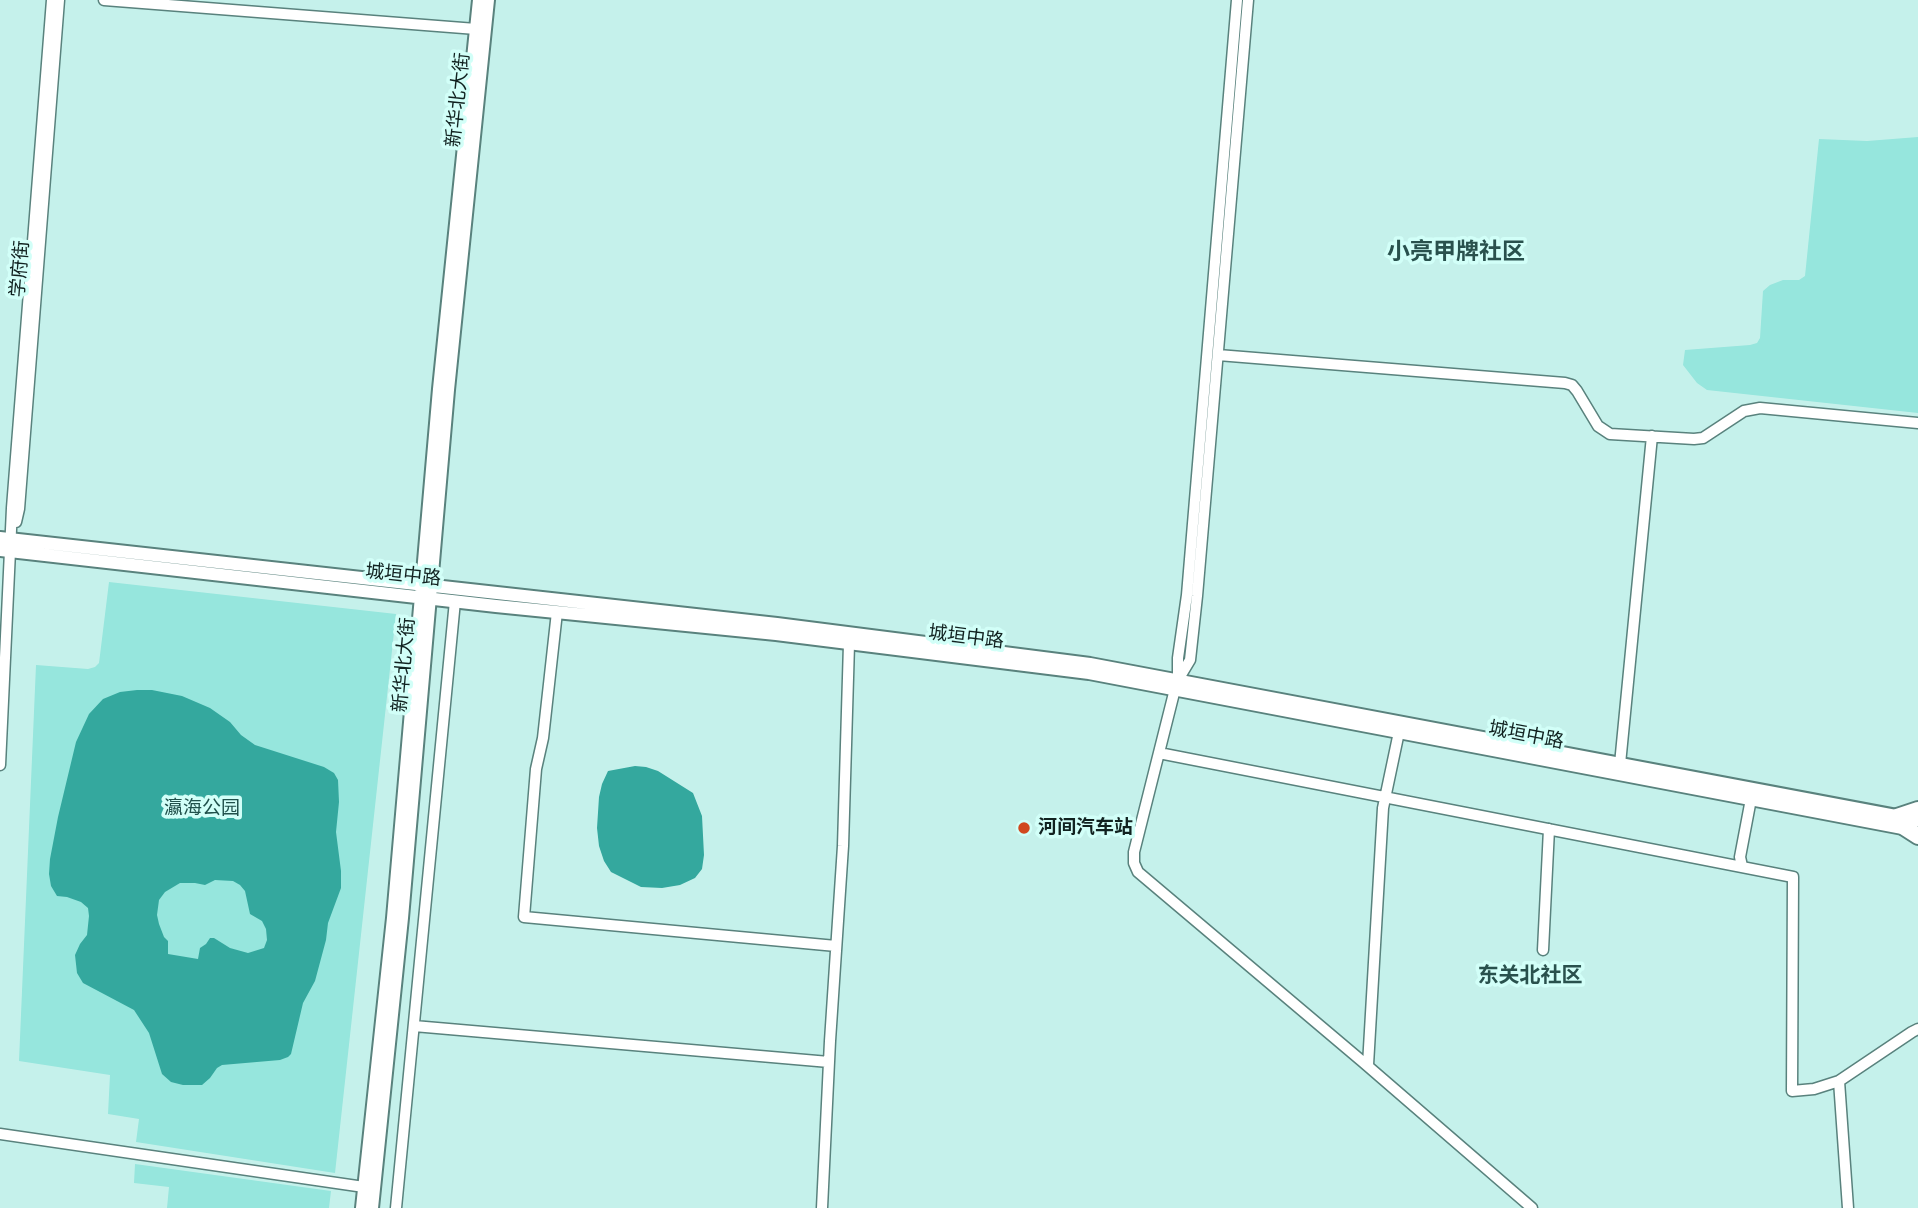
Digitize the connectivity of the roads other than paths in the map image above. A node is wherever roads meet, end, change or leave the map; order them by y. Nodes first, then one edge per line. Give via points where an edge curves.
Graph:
1 (52, 0) edge
2 (60, 0) edge
3 (104, 0) edge
4 (479, 0) edge
5 (488, 0) edge
6 (1237, 0) edge
7 (1248, 0) edge
8 (476, 29) junction
9 (1218, 355) junction
10 (1918, 423) edge
11 (1652, 436) junction
12 (5, 544) edge
13 (426, 591) junction
14 (455, 601) junction
15 (556, 612) junction
16 (849, 644) junction
17 (1176, 685) junction
18 (1399, 732) junction
19 (1159, 753) junction
20 (1620, 764) junction
21 (0, 765) edge
22 (1385, 798) junction
23 (1751, 799) junction
24 (1918, 809) edge
25 (1918, 820) edge
26 (1906, 825) edge
27 (1549, 829) junction
28 (1918, 837) edge
29 (1742, 866) junction
30 (836, 946) junction
31 (1543, 950) dead end
32 (414, 1026) junction
33 (1918, 1029) edge
34 (829, 1062) junction
35 (1368, 1065) junction
36 (1839, 1081) junction
37 (0, 1135) edge
38 (365, 1187) junction
39 (362, 1208) edge
40 (372, 1208) edge
41 (396, 1208) edge
42 (822, 1208) edge
43 (1532, 1208) edge
44 (1848, 1208) edge

1 - 12 street, 学府街 via 12,508
2 - 12 street, 学府街 via 19,509
3 - 8 street
4 - 8 main road, 新华北大街
5 - 13 main road, 新华北大街
6 - 17 street
7 - 9 street
8 - 13 main road, 新华北大街 via 439,389
9 - 11 street via 1565,383 1572,385 1605,431
9 - 17 street via 1190,660
10 - 11 street via 1760,408 1744,411 1703,439
11 - 20 street
12 - 13 main road, 城垣中路
12 - 21 street, 学府街
13 - 14 main road, 城垣中路
13 - 17 main road, 城垣中路 via 975,648 1090,664
13 - 38 main road, 新华北大街
13 - 40 main road, 新华北大街 via 402,918
14 - 15 main road, 城垣中路
14 - 32 street
15 - 16 main road, 城垣中路
15 - 30 street via 536,769 524,917
16 - 17 main road, 城垣中路
16 - 30 street
17 - 18 main road, 城垣中路
17 - 19 street
17 - 20 main road, 城垣中路
18 - 22 street
18 - 23 main road, 城垣中路
19 - 22 street
19 - 35 street via 1134,852 1138,872
20 - 26 main road, 城垣中路
22 - 27 street
22 - 35 street
23 - 26 main road, 城垣中路
23 - 29 street
24 - 26 highway
25 - 26 main road, 城垣中路
26 - 28 highway
27 - 29 street
27 - 31 street
29 - 36 street via 1793,877 1792,1091
30 - 34 street
32 - 34 street
32 - 41 street
33 - 36 street
34 - 42 street
35 - 43 street
36 - 44 street
37 - 38 street
38 - 39 main road, 新华北大街

